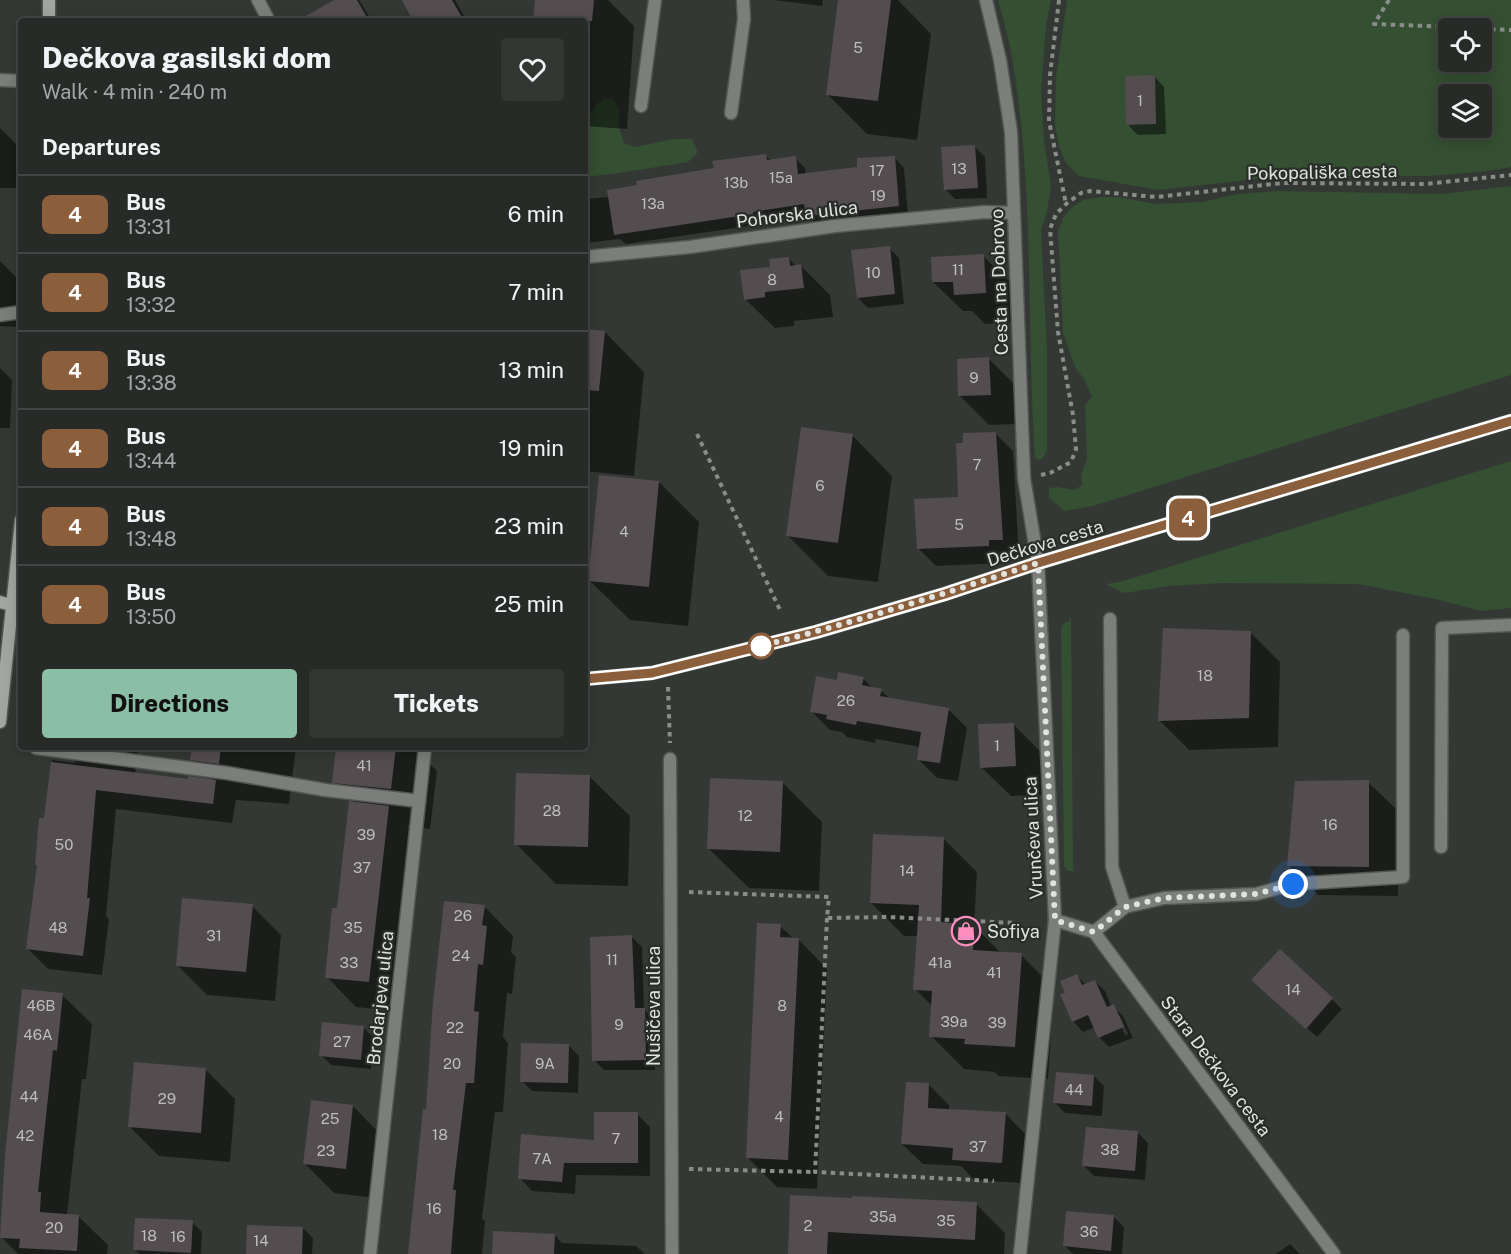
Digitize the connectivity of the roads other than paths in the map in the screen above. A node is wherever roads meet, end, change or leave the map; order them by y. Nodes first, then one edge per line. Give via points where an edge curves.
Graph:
1 (49, 0) edge
2 (258, 0) edge
3 (654, 0) edge
4 (743, 0) edge
5 (986, 0) edge
6 (49, 18) edge
7 (267, 18) edge
8 (0, 80) edge
9 (18, 81) edge
10 (641, 106) dead end
11 (731, 114) dead end
12 (1014, 213) junction
13 (588, 257) edge
14 (18, 312) edge
15 (0, 315) edge
16 (1511, 421) edge
17 (1038, 563) junction
18 (18, 584) edge
19 (0, 602) edge
20 (17, 606) edge
21 (1110, 619) dead end
22 (1511, 625) edge
23 (1403, 635) dead end
24 (588, 679) edge
25 (0, 722) edge
26 (52, 750) edge
27 (425, 750) edge
28 (670, 759) road end
29 (419, 801) junction
30 (1441, 847) dead end
31 (1125, 907) junction
32 (1055, 920) junction
33 (1094, 932) junction
34 (370, 1254) edge
35 (672, 1254) edge
36 (1020, 1254) edge
37 (1334, 1254) edge

1 - 6 street
2 - 7 street
3 - 10 street
4 - 11 street
5 - 12 street, Cesta na Dobrovo via 1011,132
8 - 9 street
12 - 13 street, Pohorska ulica via 985,212 835,226
12 - 17 street, Cesta na Dobrovo via 1024,478
14 - 15 street
16 - 17 street, Dečkova cesta
17 - 24 street, Dečkova cesta via 816,632 652,673
17 - 32 street, Vrunčeva ulica
18 - 20 street
19 - 20 street
20 - 25 street
21 - 31 street via 1112,867
22 - 30 street via 1442,628
23 - 31 street via 1403,877 1293,884 1256,894 1164,898
26 - 29 street
27 - 29 street, Brodarjeva ulica
28 - 35 street, Nušičeva ulica
29 - 34 street, Brodarjeva ulica
31 - 33 street
32 - 33 street
32 - 36 street, Vrunčeva ulica
33 - 37 street, Stara Dečkova cesta

